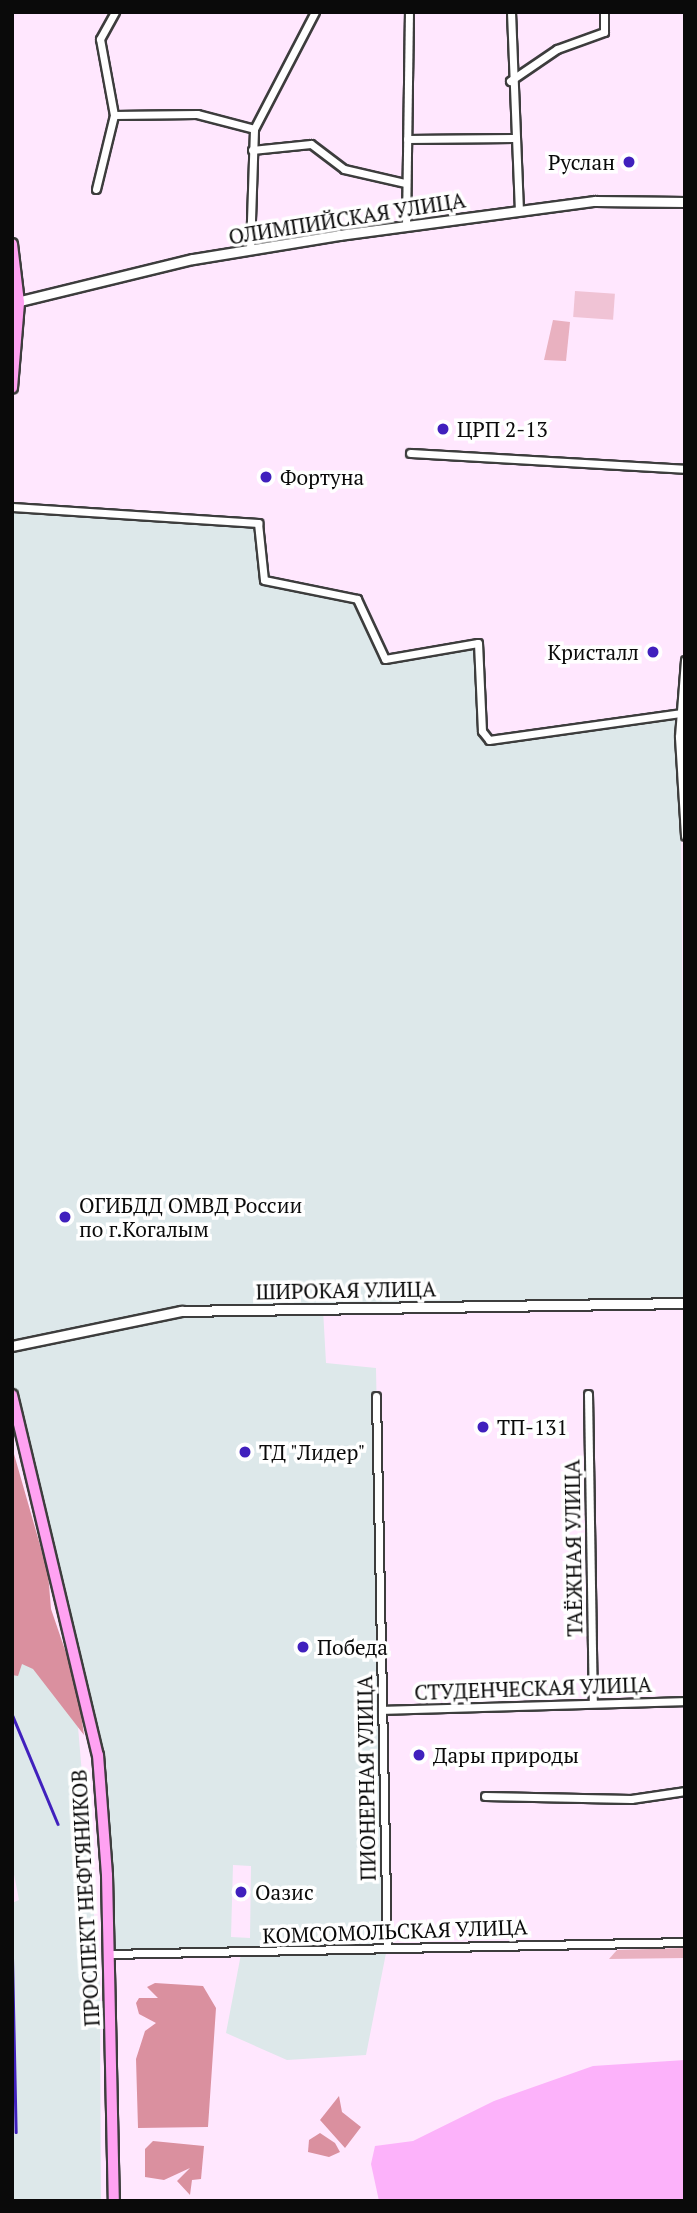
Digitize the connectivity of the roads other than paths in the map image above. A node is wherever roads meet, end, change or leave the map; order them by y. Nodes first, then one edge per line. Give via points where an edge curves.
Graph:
1 (115, 12) edge
2 (315, 12) edge
3 (410, 12) edge
4 (510, 12) edge
5 (604, 12) edge
6 (510, 82) junction
7 (114, 115) junction
8 (254, 129) junction
9 (513, 138) junction
10 (407, 139) junction
11 (252, 150) junction
12 (405, 183) junction
13 (96, 189) dead end
14 (685, 202) edge
15 (519, 210) junction
16 (406, 226) junction
17 (12, 244) edge
18 (250, 250) junction
19 (15, 303) edge
20 (12, 388) edge
21 (410, 453) dead end
22 (685, 469) edge
23 (12, 507) edge
24 (685, 660) edge
25 (680, 713) junction
26 (685, 836) edge
27 (685, 1303) edge
28 (12, 1346) edge
29 (588, 1394) dead end
30 (12, 1395) edge
31 (376, 1396) dead end
32 (685, 1701) edge
33 (593, 1702) junction
34 (382, 1710) junction
35 (685, 1791) edge
36 (485, 1796) dead end
37 (684, 1942) edge
38 (387, 1948) junction
39 (109, 1954) junction
40 (114, 2201) edge

1 - 7 street via 100,39
2 - 8 street
3 - 10 street
4 - 6 street
5 - 6 street via 604,32 557,49
6 - 9 street
7 - 8 street via 197,114
7 - 13 street
8 - 11 street
9 - 10 street
9 - 15 street
10 - 12 street
11 - 12 street via 311,144 344,169
11 - 18 street
12 - 16 street
14 - 15 street, ОЛИМПИЙСКАЯ УЛИЦА via 618,199
15 - 16 street, ОЛИМПИЙСКАЯ УЛИЦА
16 - 18 street, ОЛИМПИЙСКАЯ УЛИЦА
17 - 19 main road
18 - 19 street, ОЛИМПИЙСКАЯ УЛИЦА
19 - 20 main road
21 - 22 street
23 - 25 street via 258,523 264,580 357,598 385,659 478,643 482,732 489,740
24 - 25 street
25 - 26 street
27 - 28 street, ШИРОКАЯ УЛИЦА via 181,1311
29 - 33 street, ТАЁЖНАЯ УЛИЦА
30 - 39 main road, ПРОСПЕКТ НЕФТЯНИКОВ via 93,1727
31 - 34 street, ПИОНЕРНАЯ УЛИЦА
32 - 33 street, СТУДЕНЧЕСКАЯ УЛИЦА
33 - 34 street, СТУДЕНЧЕСКАЯ УЛИЦА
34 - 38 street, ПИОНЕРНАЯ УЛИЦА
35 - 36 street via 631,1799
37 - 38 street, КОМСОМОЛЬСКАЯ УЛИЦА
38 - 39 street, КОМСОМОЛЬСКАЯ УЛИЦА
39 - 40 main road, ПРОСПЕКТ НЕФТЯНИКОВ

